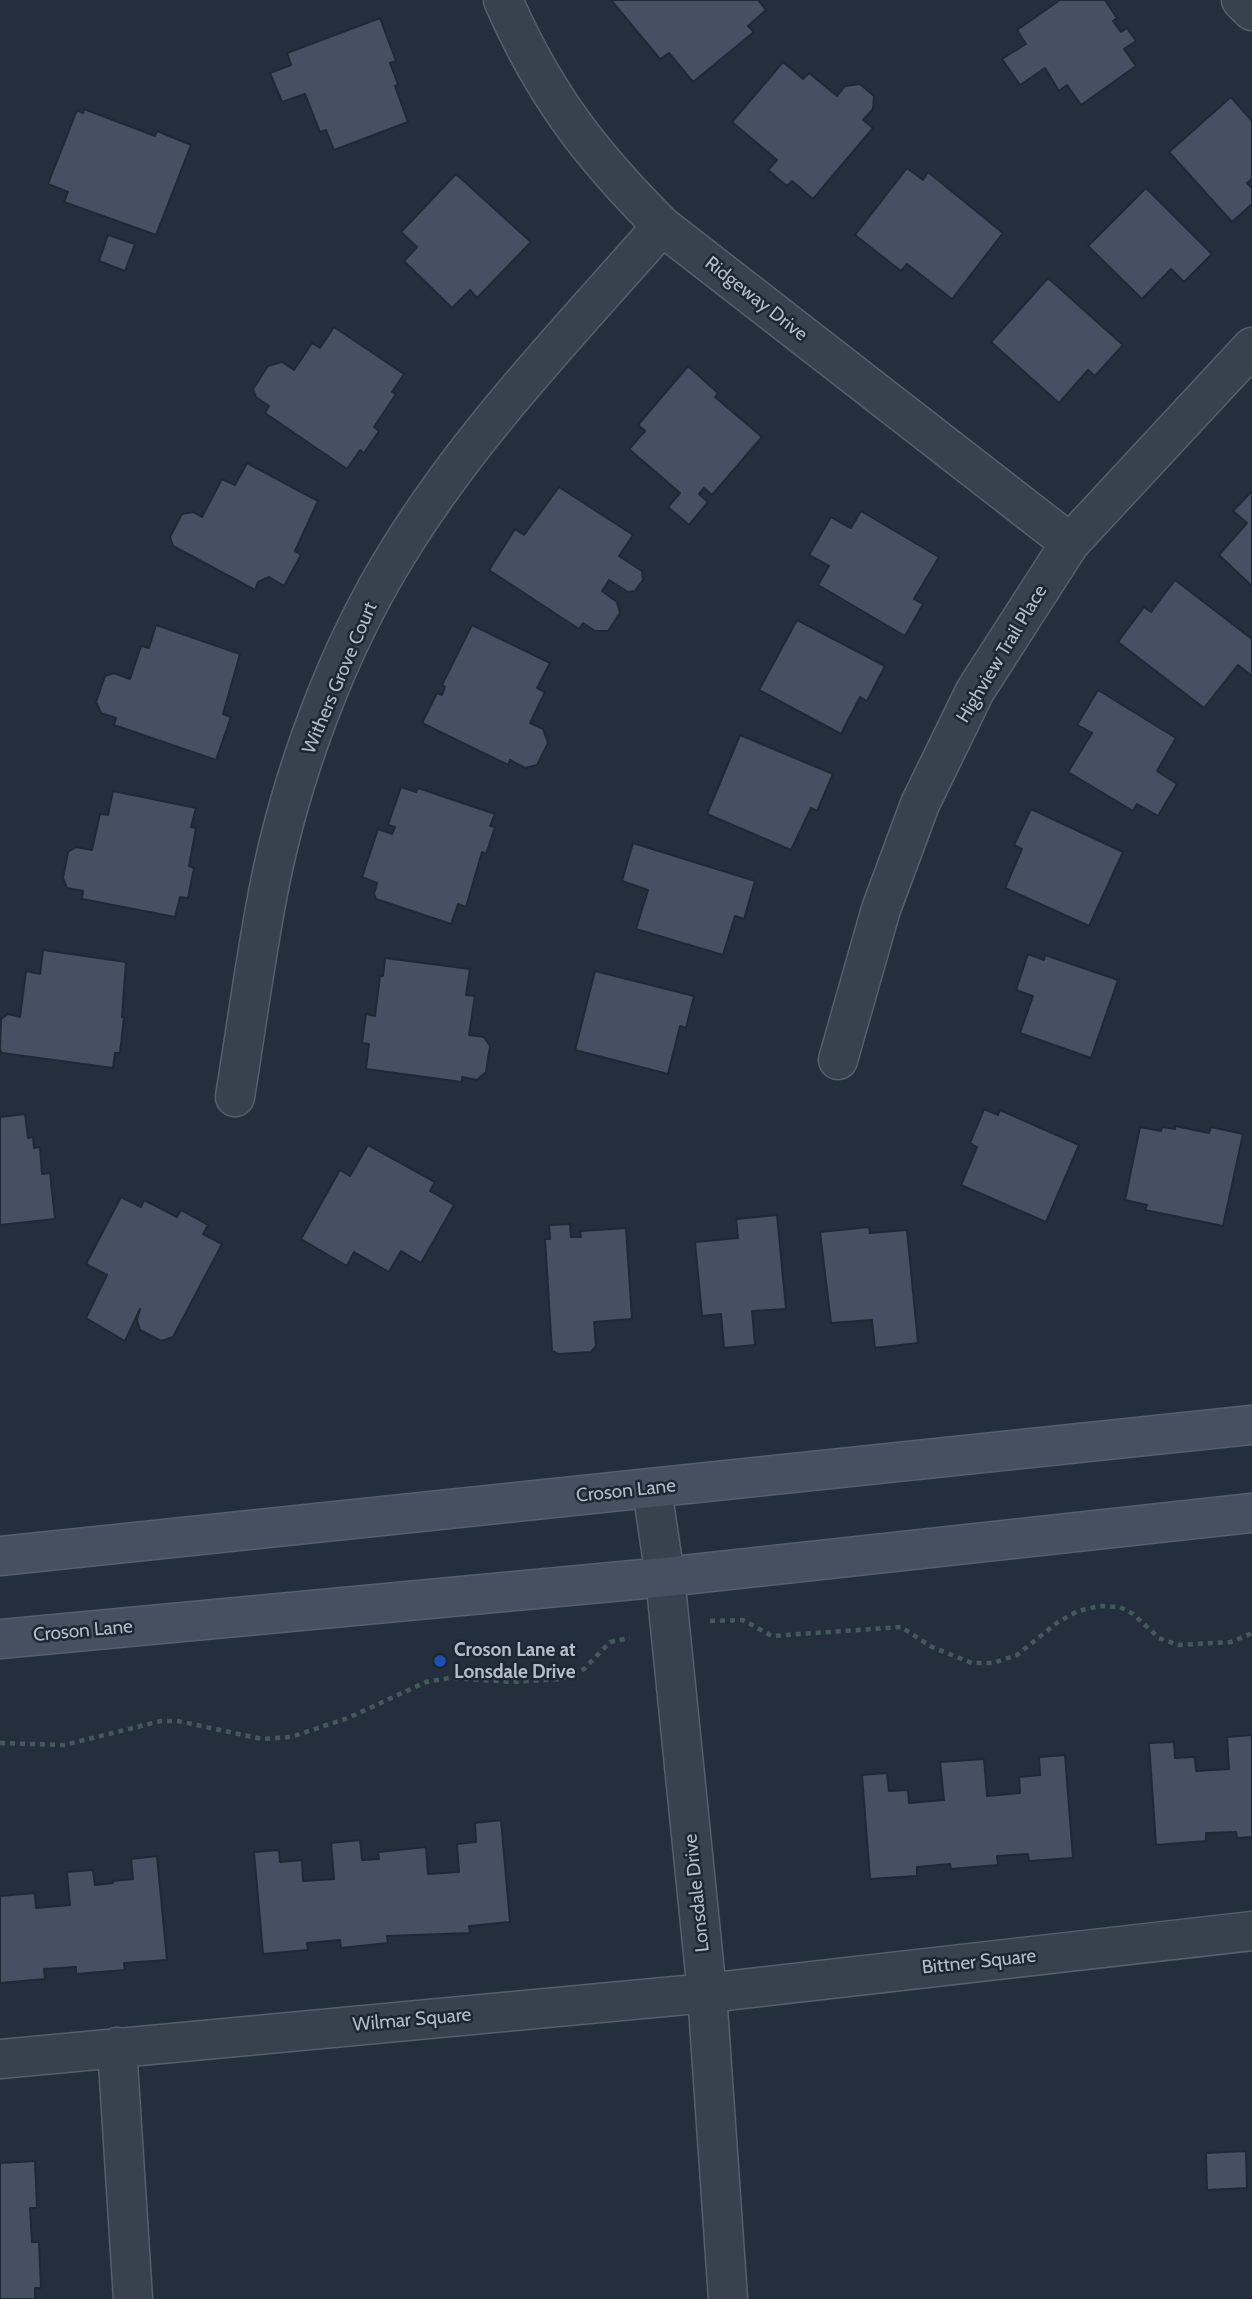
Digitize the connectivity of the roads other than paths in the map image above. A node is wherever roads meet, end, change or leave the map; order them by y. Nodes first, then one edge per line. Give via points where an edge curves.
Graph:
1 (503, 0) edge
2 (1241, 0) edge
3 (1252, 11) edge
4 (662, 226) junction
5 (1252, 347) edge
6 (1070, 543) junction
7 (838, 1060) dead end
8 (235, 1097) dead end
9 (1252, 1425) edge
10 (652, 1489) junction
11 (1252, 1513) edge
12 (0, 1556) edge
13 (665, 1577) junction
14 (0, 1639) edge
15 (1252, 1931) edge
16 (707, 1993) junction
17 (117, 2047) junction
18 (0, 2059) edge
19 (133, 2299) edge
20 (728, 2299) edge

1 - 4 street, Ridgeway Drive via 525,50 564,116 611,175
2 - 3 street
4 - 6 street, Ridgeway Drive
4 - 8 street, Withers Grove Court via 472,444 399,550 355,632 290,803 268,892
5 - 6 street, Highview Trail Place
6 - 7 street, Highview Trail Place via 975,691 920,804 881,909
9 - 10 main road, Croson Lane
10 - 12 main road, Croson Lane
10 - 13 street, Lonsdale Drive
11 - 13 main road, Croson Lane
13 - 14 main road, Croson Lane
13 - 16 street, Lonsdale Drive
15 - 16 street, Bittner Square
16 - 17 street, Wilmar Square
16 - 20 street, Lonsdale Drive
17 - 18 street, Wilmar Square
17 - 19 street

